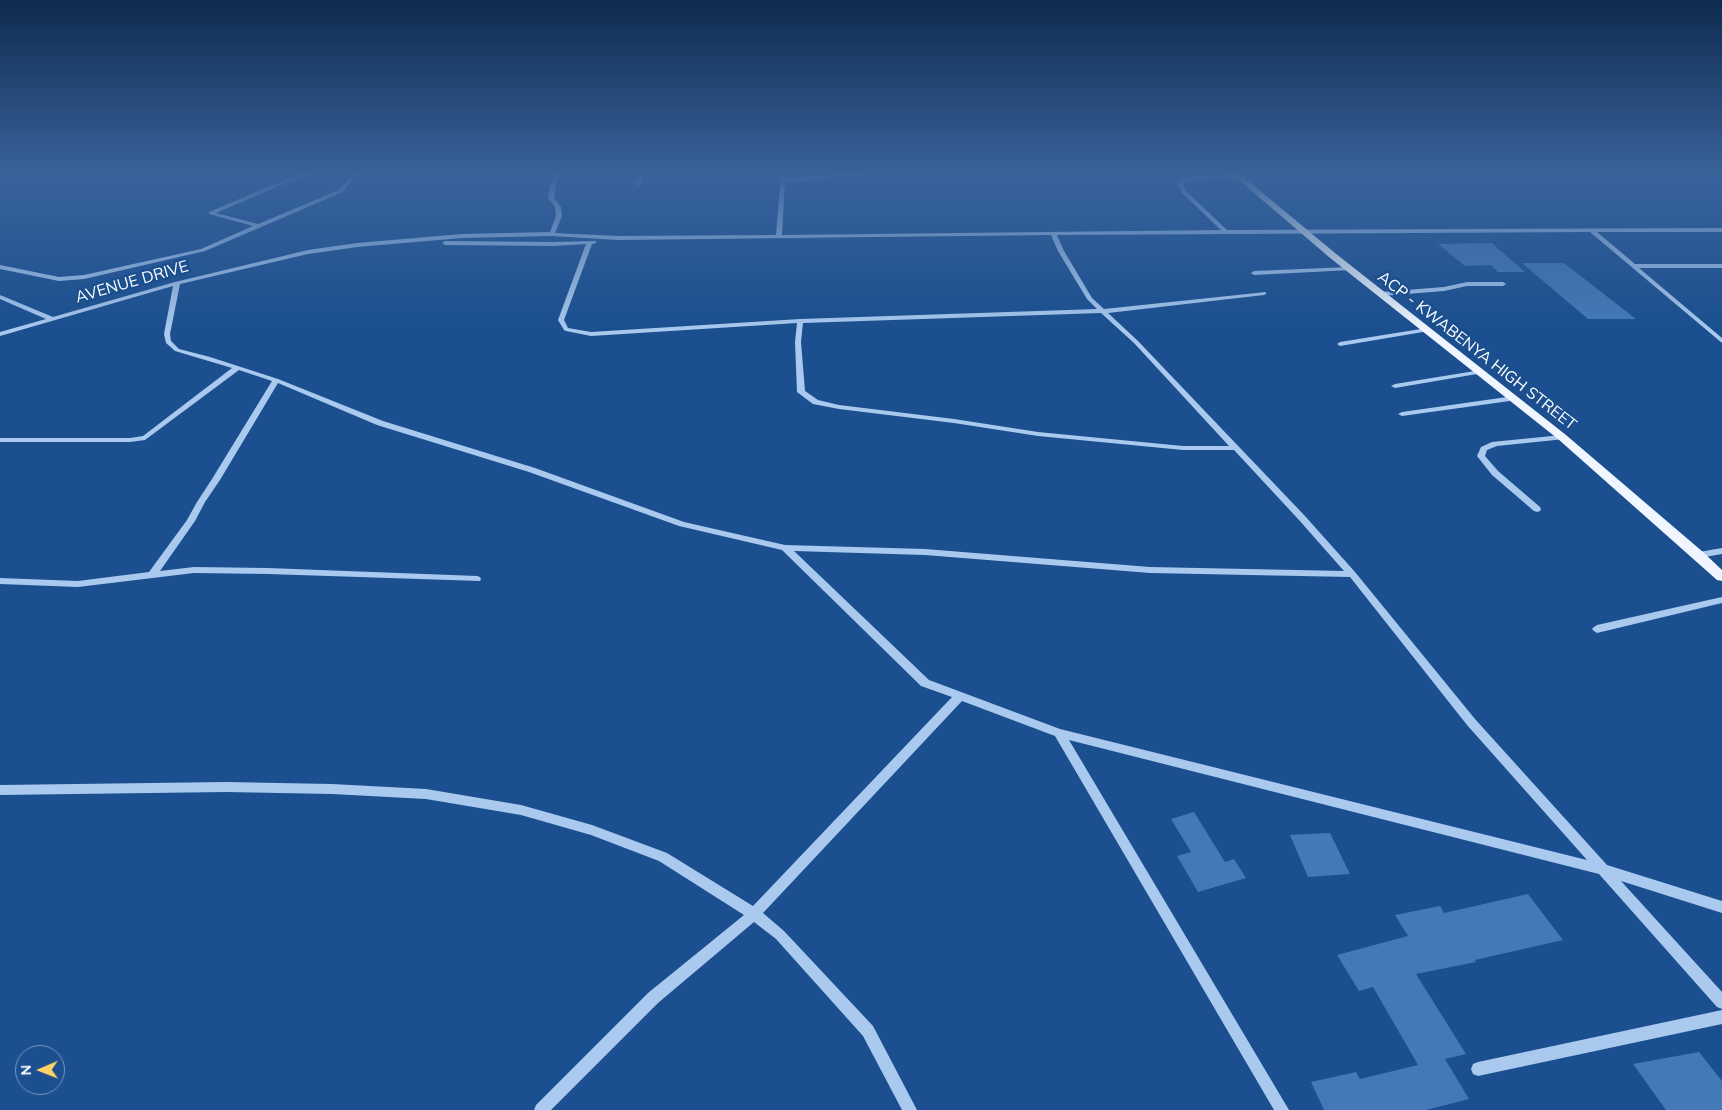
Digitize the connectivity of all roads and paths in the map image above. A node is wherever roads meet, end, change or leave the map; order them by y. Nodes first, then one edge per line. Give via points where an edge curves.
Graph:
1 (258, 226) edge
2 (555, 226) edge
3 (780, 226) edge
4 (1220, 226) edge
5 (1297, 226) edge
6 (1302, 230) junction
7 (1591, 230) junction
8 (1722, 230) edge
9 (1225, 231) junction
10 (1053, 233) junction
11 (552, 234) junction
12 (779, 236) junction
13 (618, 238) junction
14 (420, 241) junction
15 (590, 242) junction
16 (1634, 266) junction
17 (1722, 266) edge
18 (0, 267) edge
19 (1349, 269) junction
20 (1254, 273) dead end
21 (177, 283) junction
22 (1504, 284) dead end
23 (1264, 293) dead end
24 (1381, 294) junction
25 (0, 297) edge
26 (1104, 312) junction
27 (53, 319) junction
28 (800, 322) junction
29 (1427, 330) junction
30 (0, 334) edge
31 (1722, 340) edge
32 (1340, 344) dead end
33 (237, 368) junction
34 (1481, 372) junction
35 (276, 380) junction
36 (1395, 386) dead end
37 (1514, 398) junction
38 (1402, 414) dead end
39 (1562, 438) junction
40 (0, 440) edge
41 (1235, 448) junction
42 (1537, 509) dead end
43 (785, 548) junction
44 (1722, 551) edge
45 (1699, 554) junction
46 (1722, 570) edge
47 (1352, 574) junction
48 (152, 575) junction
49 (1722, 577) edge
50 (477, 580) dead end
51 (0, 581) edge
52 (1722, 600) edge
53 (1597, 629) dead end
54 (960, 696) junction
55 (1059, 733) junction
56 (0, 790) edge
57 (1602, 869) junction
58 (1722, 907) edge
59 (754, 914) junction
60 (1722, 1002) edge
61 (1722, 1017) edge
62 (1478, 1070) dead end
63 (541, 1110) edge
64 (910, 1110) edge
65 (1282, 1110) edge

1 - 18 street via 202,250 84,277 59,279
2 - 11 street
3 - 12 street
4 - 9 street
5 - 6 main road, ACP - KWABENYA HIGH STREET
6 - 7 street, AVENUE DRIVE
6 - 9 street, AVENUE DRIVE
6 - 19 main road, ACP - KWABENYA HIGH STREET
7 - 8 street, AVENUE DRIVE
7 - 16 street
9 - 10 street, AVENUE DRIVE
10 - 12 street, AVENUE DRIVE
10 - 26 street via 1082,288
11 - 13 street
11 - 14 street via 462,236
12 - 13 street, AVENUE DRIVE
13 - 15 street, AVENUE DRIVE
14 - 15 street, AVENUE DRIVE via 475,244
14 - 21 street, AVENUE DRIVE via 308,252
15 - 28 street via 560,320 566,329 591,334
16 - 17 street
16 - 31 street
19 - 20 street
19 - 24 main road, ACP - KWABENYA HIGH STREET
21 - 27 street, AVENUE DRIVE
21 - 33 street via 168,342 177,350
22 - 24 street via 1466,284
23 - 26 street
24 - 29 main road, ACP - KWABENYA HIGH STREET
25 - 27 street
26 - 28 street
26 - 41 street
27 - 30 street, AVENUE DRIVE
28 - 41 street via 801,392 816,402 1038,434 1174,447
29 - 32 street
29 - 34 main road, ACP - KWABENYA HIGH STREET
33 - 35 street
33 - 40 street via 145,438
34 - 36 street
34 - 37 main road, ACP - KWABENYA HIGH STREET
35 - 43 street via 380,423 532,470 682,524
35 - 48 street via 191,521
37 - 38 street
37 - 39 main road, ACP - KWABENYA HIGH STREET
39 - 42 street via 1495,444 1484,449 1481,456
39 - 45 main road, ACP - KWABENYA HIGH STREET
41 - 47 street
43 - 47 street via 926,552 1150,570
43 - 54 street via 926,684
44 - 45 street
45 - 46 main road
45 - 49 main road
47 - 57 street via 1471,722
48 - 50 street via 194,570
48 - 51 street via 78,584
52 - 53 street
54 - 55 street
54 - 59 street
55 - 57 street
55 - 65 street
56 - 59 street via 226,787 426,794 521,810 592,830 663,858
57 - 58 street
57 - 60 street
59 - 63 street via 653,998
59 - 64 street via 780,935 868,1031
61 - 62 street

